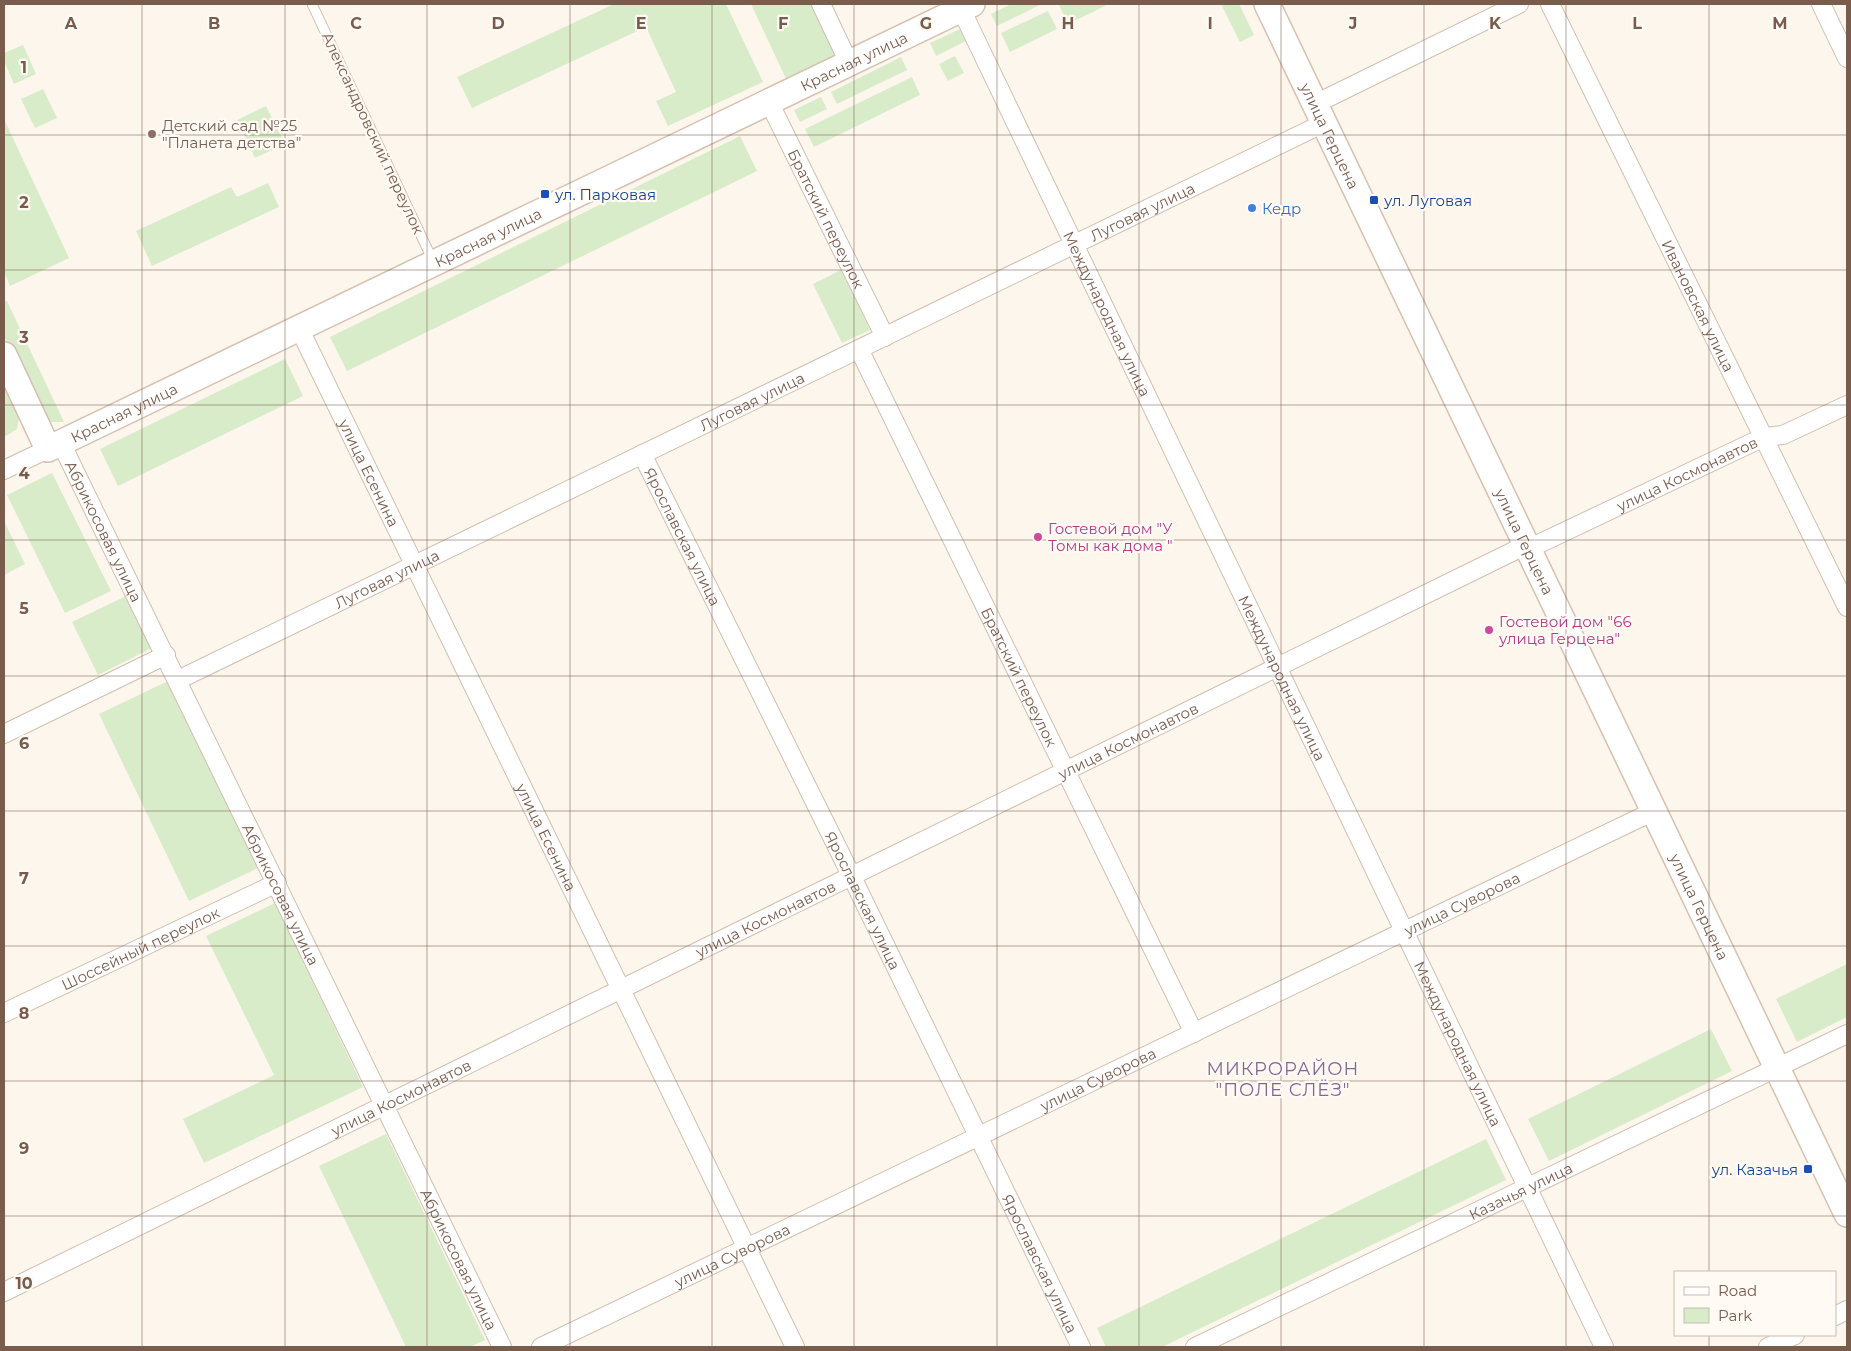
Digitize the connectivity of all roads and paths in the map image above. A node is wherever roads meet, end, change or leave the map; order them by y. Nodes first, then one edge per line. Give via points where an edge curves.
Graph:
1 (312, 4) edge
2 (821, 4) edge
3 (1267, 4) edge
4 (1520, 4) edge
5 (1550, 4) edge
6 (1821, 4) edge
7 (966, 6) edge
8 (1847, 58) edge
9 (849, 63) junction
10 (769, 102) junction
11 (1319, 113) junction
12 (1074, 246) junction
13 (434, 263) junction
14 (299, 328) junction
15 (885, 337) junction
16 (859, 349) junction
17 (4, 355) edge
18 (1847, 405) edge
19 (1764, 437) junction
20 (55, 446) junction
21 (642, 454) junction
22 (4, 470) edge
23 (1527, 547) junction
24 (414, 565) junction
25 (1847, 607) edge
26 (166, 655) junction
27 (1277, 667) junction
28 (178, 680) junction
29 (4, 734) edge
30 (1066, 771) junction
31 (1654, 811) junction
32 (851, 876) junction
33 (277, 882) junction
34 (1404, 931) junction
35 (622, 988) junction
36 (4, 1013) edge
37 (1194, 1033) junction
38 (1847, 1034) edge
39 (1777, 1068) junction
40 (385, 1105) junction
41 (978, 1137) junction
42 (1527, 1188) junction
43 (1847, 1214) edge
44 (747, 1248) junction
45 (4, 1292) edge
46 (1793, 1336) edge
47 (502, 1347) edge
48 (541, 1347) edge
49 (795, 1347) edge
50 (1081, 1347) edge
51 (1195, 1347) edge
52 (1604, 1347) edge
53 (1768, 1347) edge

1 - 13 lane, Александровский переулок
2 - 9 street
3 - 11 street, улица Герцена
4 - 11 street, Луговая улица
5 - 19 street, Ивановская улица
6 - 8 street
7 - 9 street, Красная улица
7 - 12 street, Международная улица
9 - 10 street, Красная улица
10 - 13 street, Красная улица
10 - 15 street, Братский переулок
11 - 12 street, Луговая улица
11 - 23 street, улица Герцена
12 - 15 street, Луговая улица
12 - 27 street, Международная улица
13 - 14 street, Красная улица
14 - 20 street, Красная улица
14 - 24 street, улица Есенина
15 - 16 street, Луговая улица
16 - 21 street, Луговая улица
16 - 30 street, Братский переулок
17 - 20 street, Абрикосовая улица
18 - 19 street, улица Космонавтов via 1783,435
19 - 23 street, улица Космонавтов
19 - 25 street, Ивановская улица
20 - 22 street, Красная улица
20 - 26 street, Абрикосовая улица
21 - 24 street, Луговая улица
21 - 32 street, Ярославская улица
23 - 27 street, улица Космонавтов
23 - 31 street, улица Герцена
24 - 28 street, Луговая улица
24 - 35 street, улица Есенина
26 - 28 street, Абрикосовая улица
26 - 29 street
27 - 30 street, улица Космонавтов
27 - 34 street, Международная улица
28 - 33 street, Абрикосовая улица
30 - 32 street, улица Космонавтов
30 - 37 street, Братский переулок
31 - 34 street, улица Суворова
31 - 39 street, улица Герцена
32 - 35 street, улица Космонавтов
32 - 41 street, Ярославская улица
33 - 36 street, Шоссейный переулок
33 - 40 street, Абрикосовая улица
34 - 37 street, улица Суворова
34 - 42 street, Международная улица
35 - 40 street, улица Космонавтов
35 - 44 street, улица Есенина
37 - 41 street, улица Суворова
38 - 39 street, Казачья улица
39 - 42 street, Казачья улица
39 - 43 street, улица Герцена
40 - 45 street, улица Космонавтов
40 - 47 street, Абрикосовая улица
41 - 44 street, улица Суворова
41 - 50 street, Ярославская улица
42 - 51 street, Казачья улица
42 - 52 street, Международная улица
44 - 48 street, улица Суворова
44 - 49 street, улица Есенина
46 - 53 street

